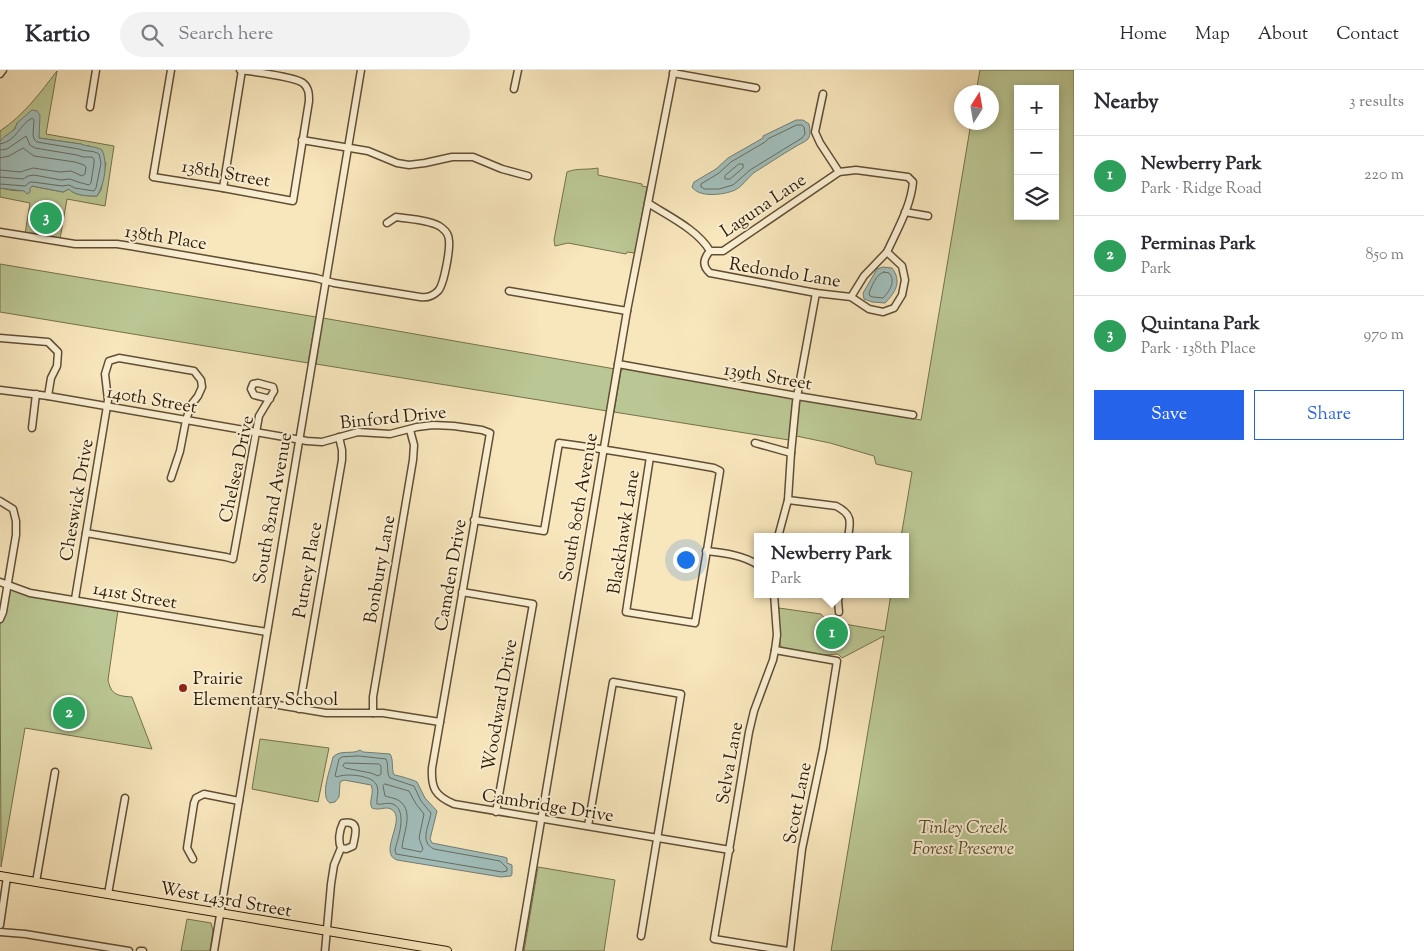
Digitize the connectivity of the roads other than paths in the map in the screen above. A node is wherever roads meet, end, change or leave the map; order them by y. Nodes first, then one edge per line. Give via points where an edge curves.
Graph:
1 (3, 70) edge
2 (96, 70) edge
3 (171, 70) edge
4 (241, 70) edge
5 (361, 70) edge
6 (518, 70) edge
7 (674, 72) edge
8 (0, 74) edge
9 (756, 88) dead end
10 (514, 89) dead end
11 (823, 94) dead end
12 (90, 107) dead end
13 (302, 140) junction
14 (348, 148) junction
15 (838, 172) junction
16 (528, 176) dead end
17 (222, 188) junction
18 (648, 203) junction
19 (905, 212) junction
20 (928, 216) dead end
21 (387, 223) dead end
22 (0, 232) edge
23 (710, 251) junction
24 (888, 252) junction
25 (326, 280) junction
26 (509, 291) dead end
27 (816, 293) junction
28 (851, 297) junction
29 (627, 311) junction
30 (0, 338) edge
31 (618, 364) junction
32 (0, 390) edge
33 (36, 394) junction
34 (48, 396) junction
35 (797, 396) junction
36 (270, 399) junction
37 (107, 406) junction
38 (912, 415) dead end
39 (186, 420) junction
40 (32, 428) dead end
41 (410, 430) junction
42 (256, 432) junction
43 (490, 433) joint
44 (339, 437) junction
45 (299, 440) junction
46 (755, 443) dead end
47 (604, 450) junction
48 (791, 453) junction
49 (650, 457) junction
50 (171, 478) dead end
51 (788, 500) junction
52 (0, 501) edge
53 (474, 520) junction
54 (86, 533) junction
55 (779, 533) edge
56 (849, 533) edge
57 (706, 551) junction
58 (754, 562) edge
59 (0, 582) edge
60 (8, 585) junction
61 (462, 592) junction
62 (774, 598) edge
63 (839, 598) edge
64 (75, 599) junction
65 (839, 612) dead end
66 (0, 619) edge
67 (267, 632) junction
68 (775, 650) junction
69 (255, 701) junction
70 (299, 709) junction
71 (373, 713) junction
72 (440, 722) junction
73 (55, 772) dead end
74 (125, 798) dead end
75 (238, 801) junction
76 (496, 812) junction
77 (542, 818) junction
78 (588, 826) junction
79 (658, 838) junction
80 (341, 848) junction
81 (730, 850) junction
82 (193, 858) dead end
83 (3, 876) edge
84 (36, 882) junction
85 (108, 894) junction
86 (220, 913) junction
87 (0, 925) edge
88 (327, 931) junction
89 (0, 932) edge
90 (641, 936) dead end
91 (129, 951) edge
92 (214, 951) edge
93 (325, 951) edge
94 (447, 951) edge
95 (519, 951) edge
96 (789, 951) edge

1 - 8 street
2 - 12 street
3 - 17 street, 138th Street via 153,177
4 - 13 street via 302,83 308,90 309,101
4 - 17 street
5 - 14 street, South 82nd Avenue
6 - 10 street
7 - 9 street
7 - 18 street, South 80th Avenue
11 - 15 street via 815,132
13 - 14 street
13 - 17 street, 138th Street via 293,201
14 - 16 street via 409,165 452,156 473,157
14 - 25 street, South 82nd Avenue
15 - 19 street, Redondo Lane via 856,170 908,177 912,191
15 - 23 street, Laguna Lane via 723,251
18 - 23 street, Laguna Lane via 694,232
18 - 29 street, South 80th Avenue
19 - 20 street
19 - 24 street, Redondo Lane
21 - 25 street, 138th Place via 396,217 431,223 447,234 449,245 444,280 438,291 420,298
22 - 25 street, 138th Place via 75,244 117,244
23 - 27 street, Redondo Lane via 704,257 704,264 710,273
24 - 28 street, Redondo Lane via 864,276
24 - 28 street, Redondo Lane via 902,266 905,280 902,295 894,308 884,312 869,309
25 - 45 street, South 82nd Avenue
26 - 29 street
27 - 28 street, Redondo Lane
27 - 35 street
29 - 31 street, South 80th Avenue
30 - 34 street via 48,342 58,352
31 - 35 street, 139th Street
31 - 47 street, South 80th Avenue
32 - 33 street, 140th Street
33 - 34 street, 140th Street
33 - 40 street
34 - 37 street, 140th Street
35 - 38 street, 139th Street
35 - 48 street
36 - 36 street, Chelsea Drive via 254,395 253,384 273,387
36 - 42 street, Chelsea Drive via 259,416
37 - 39 street, 140th Street
37 - 39 street, Cheswick Drive via 105,374 109,362 118,358 194,371 202,380 202,387
37 - 54 street, Cheswick Drive
39 - 42 street, 140th Street
39 - 50 street
41 - 43 street, Binford Drive via 447,425
41 - 44 street, Binford Drive via 390,434 358,432
41 - 71 street, Bonbury Lane via 413,460
42 - 45 street, 140th Street
42 - 54 street, Chelsea Drive via 233,560 226,556
43 - 53 street, Camden Drive
44 - 45 street, Binford Drive via 322,442
44 - 70 street, Putney Place via 342,460
45 - 67 street, South 82nd Avenue
46 - 48 street
47 - 49 street
47 - 53 street via 559,443 544,531
47 - 77 street, South 80th Avenue
48 - 51 street
49 - 57 street via 720,471
49 - 57 street, Blackhawk Lane via 626,612 694,623
51 - 55 street
51 - 56 street via 836,506 847,514 851,522
52 - 60 street via 13,509 16,521
53 - 61 street, Camden Drive
54 - 64 street, Cheswick Drive
57 - 58 street via 740,556
59 - 60 street, 141st Street
60 - 64 street, 141st Street
60 - 66 street
61 - 72 street, Camden Drive
61 - 76 street, Woodward Drive via 532,604
62 - 68 street, Selva Lane
63 - 65 street
64 - 67 street, 141st Street
67 - 69 street, South 82nd Avenue
68 - 81 street, Selva Lane via 749,732
68 - 96 street, Scott Lane via 837,661 802,849
69 - 70 street
69 - 75 street, South 82nd Avenue
70 - 71 street via 326,713
71 - 72 street
72 - 76 street, Cambridge Drive via 432,768 435,790 444,800 454,804
73 - 84 street
74 - 85 street
75 - 82 street via 204,794 196,798 187,848
75 - 86 street, South 82nd Avenue
76 - 77 street, Cambridge Drive
77 - 78 street, Cambridge Drive
77 - 95 street, South 80th Avenue
78 - 79 street, Cambridge Drive
78 - 79 street via 613,682 682,694
79 - 81 street, Cambridge Drive
79 - 90 street
80 - 80 street via 343,823 353,823 356,830 352,846
80 - 88 street via 334,865
81 - 96 street, Selva Lane via 714,939
83 - 84 main road, West 143rd Street
83 - 87 street
84 - 85 main road, West 143rd Street
85 - 86 main road, West 143rd Street
86 - 88 main road, West 143rd Street
86 - 92 street, South 82nd Avenue
88 - 93 street
88 - 94 main road, West 143rd Street
89 - 91 street

